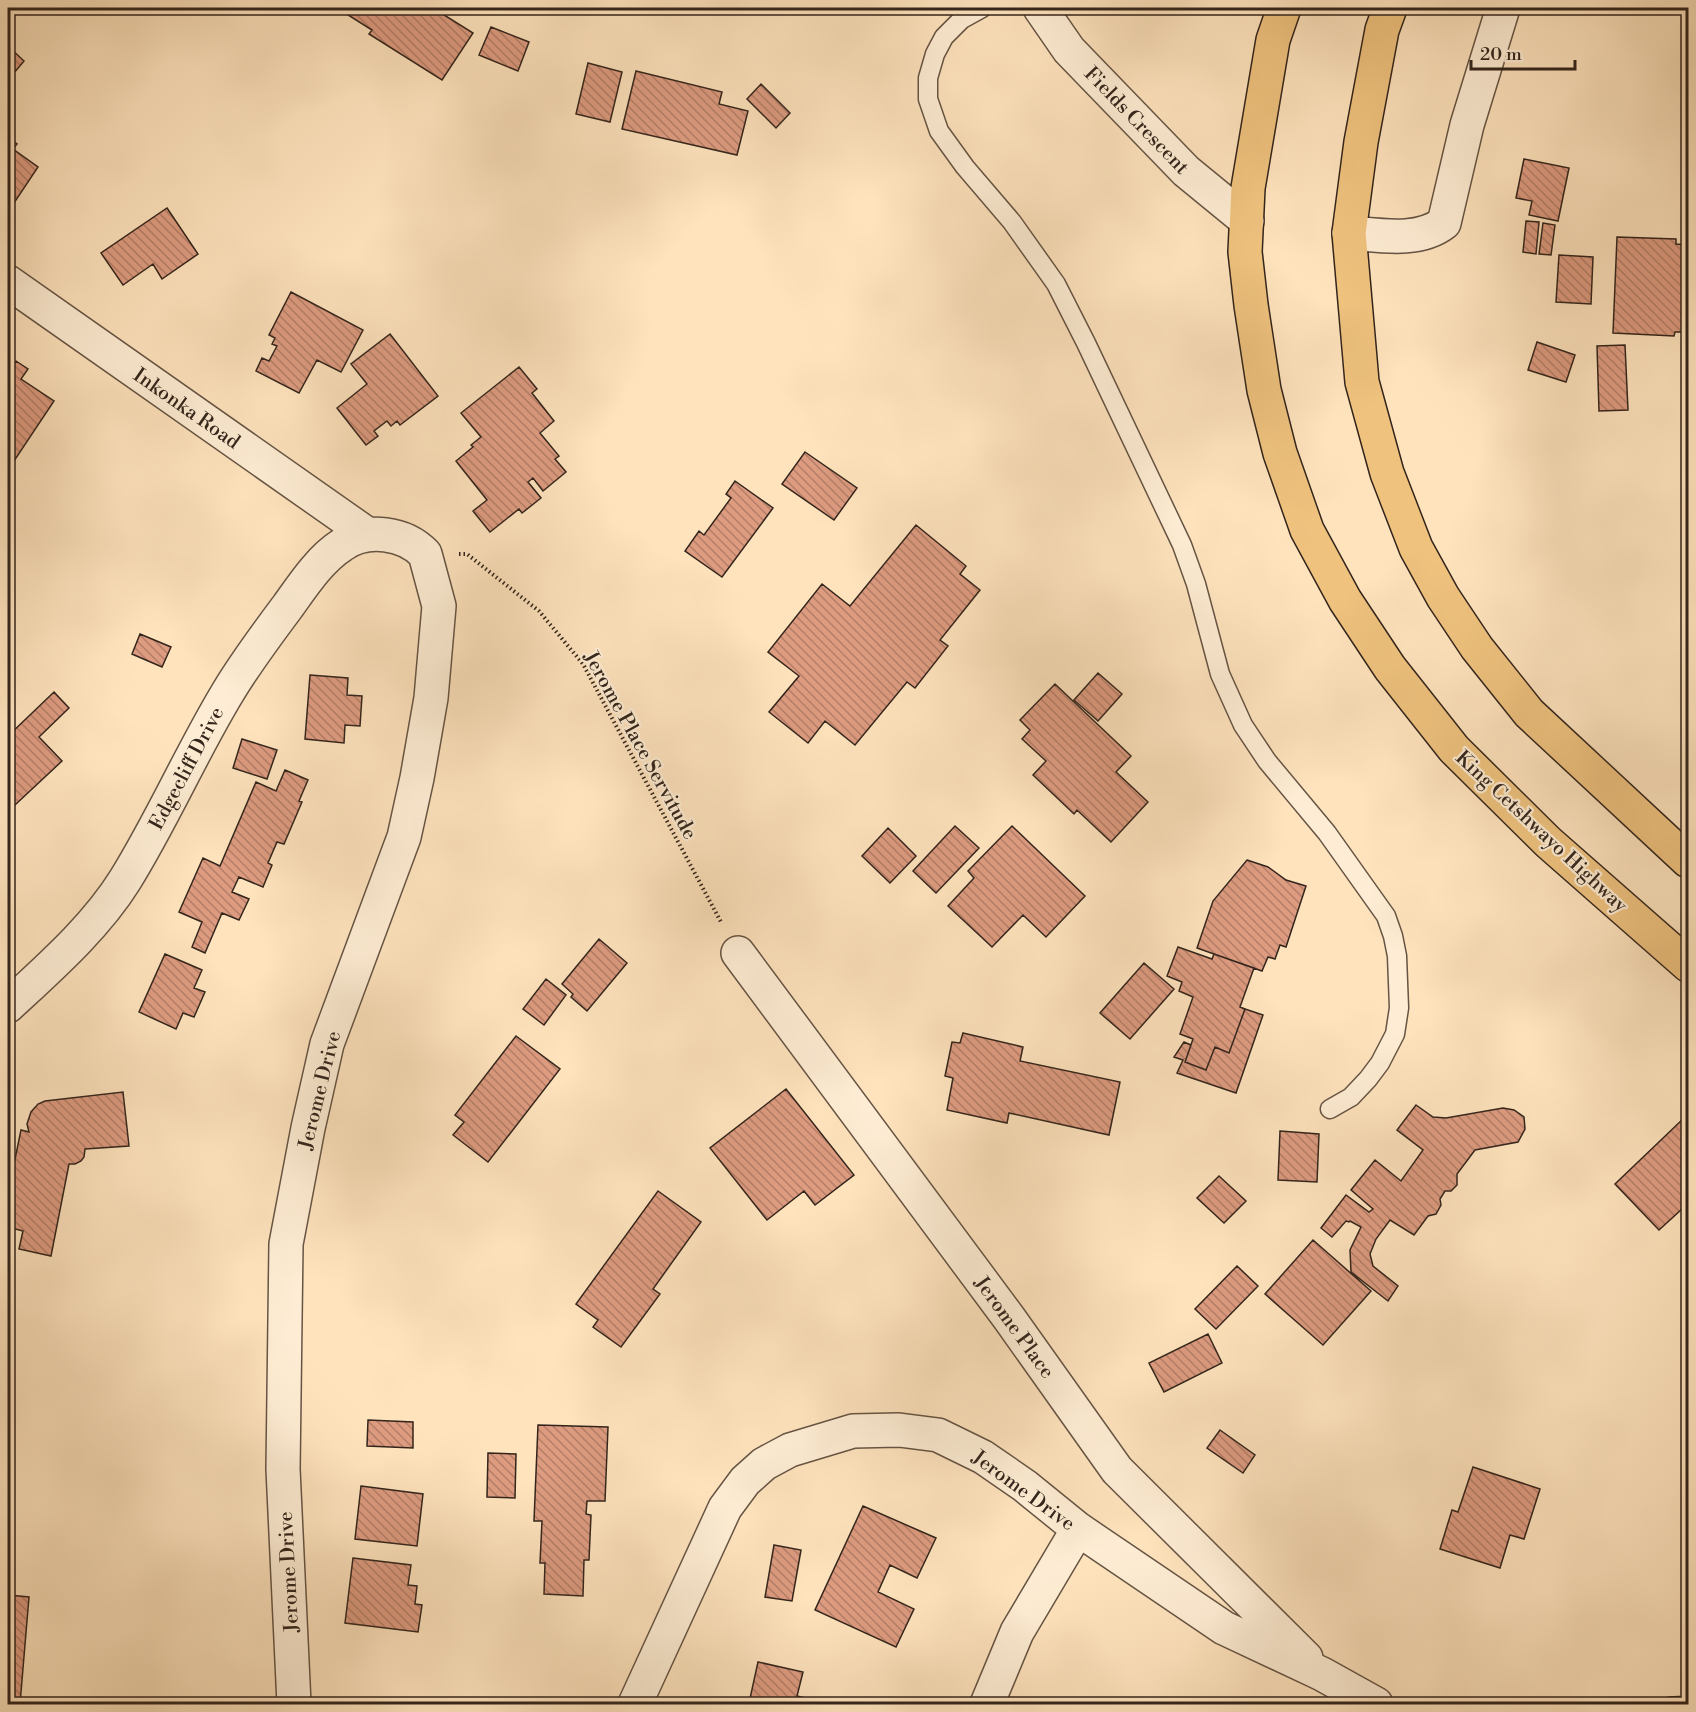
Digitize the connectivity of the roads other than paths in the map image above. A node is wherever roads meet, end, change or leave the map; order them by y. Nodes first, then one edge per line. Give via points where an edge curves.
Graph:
1 (982, 8) edge
2 (1040, 8) edge
3 (1284, 8) edge
4 (1390, 8) edge
5 (1503, 8) edge
6 (1247, 222) junction
7 (1349, 233) junction
8 (8, 282) edge
9 (368, 534) junction
10 (1689, 861) edge
11 (738, 953) road end
12 (1689, 965) edge
13 (11, 998) edge
14 (1330, 1109) dead end
15 (1078, 1529) junction
16 (1322, 1674) junction
17 (294, 1704) edge
18 (636, 1704) edge
19 (987, 1704) edge
20 (1376, 1704) edge

1 - 14 lane via 962,19 935,54 928,78 928,99 939,131 1056,284 1182,545 1220,674 1242,725 1327,833 1386,916 1393,936 1399,1008 1395,1034 1368,1079 1351,1097
2 - 6 street, Fields Crescent via 1069,50 1186,171
3 - 6 highway, King Cetshwayo Highway via 1273,40 1248,188
4 - 7 highway via 1382,30 1360,142
5 - 7 street via 1467,125 1444,223 1414,235
6 - 12 highway, King Cetshwayo Highway via 1245,252 1251,305 1264,390 1280,453 1307,530 1345,600 1390,668 1454,749 1548,842
7 - 10 highway via 1362,382 1387,473 1416,548 1477,648 1529,713
8 - 9 street, Inkonka Road
9 - 13 street, Edgecliff Drive via 343,544 291,602 228,692 124,881 102,912
9 - 17 street, Jerome Drive via 410,541 425,554 439,606 431,698 404,837 327,1044 286,1244 283,1469
11 - 16 street, Jerome Place via 1117,1470
15 - 16 street, Jerome Drive via 1224,1628
15 - 18 street, Jerome Drive via 982,1457 938,1435 899,1430 854,1431 790,1450 764,1464 725,1508
15 - 19 street via 1017,1632
16 - 20 street, Jerome Drive

